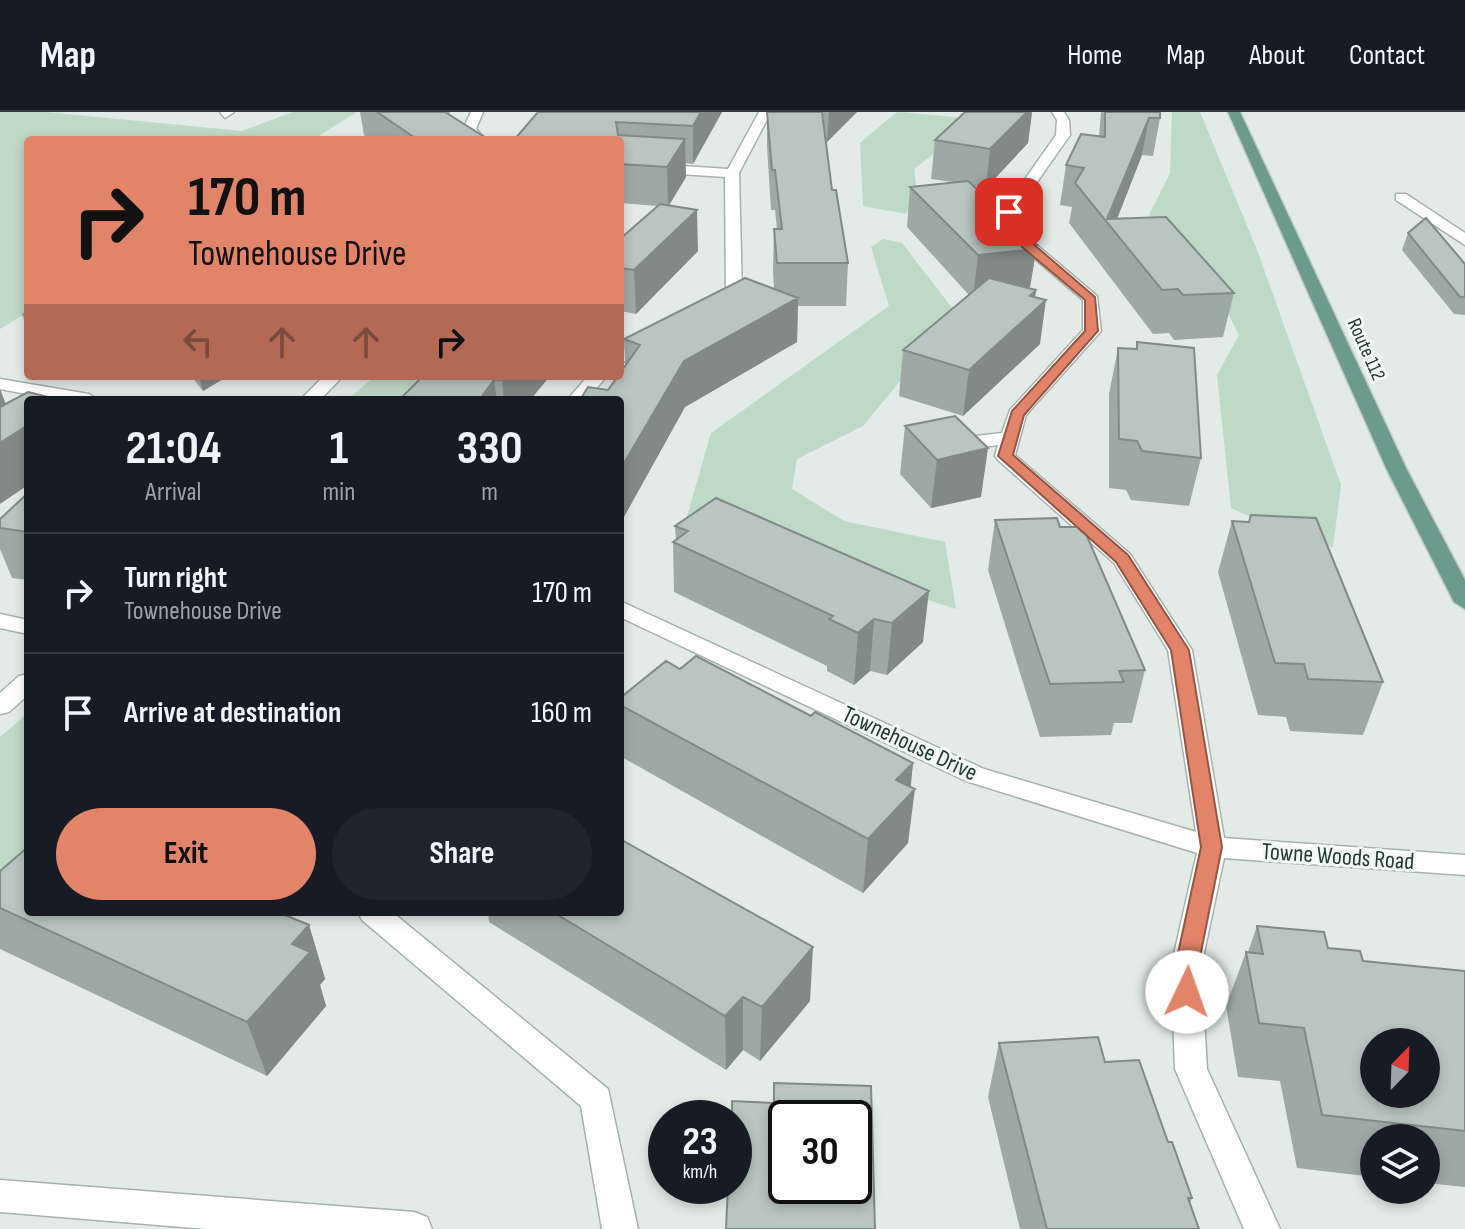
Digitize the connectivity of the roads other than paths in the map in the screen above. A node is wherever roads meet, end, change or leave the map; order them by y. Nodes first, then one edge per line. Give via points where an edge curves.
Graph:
1 (477, 112) edge
2 (765, 112) edge
3 (1058, 112) edge
4 (1234, 112) edge
5 (475, 136) edge
6 (624, 166) edge
7 (732, 173) junction
8 (1401, 197) dead end
9 (1465, 240) edge
10 (696, 314) edge
11 (670, 327) edge
12 (624, 356) edge
13 (330, 380) edge
14 (594, 380) edge
15 (0, 384) edge
16 (67, 396) edge
17 (313, 396) edge
18 (580, 396) edge
19 (1011, 438) junction
20 (936, 448) edge
21 (1465, 602) edge
22 (624, 610) edge
23 (0, 621) edge
24 (24, 626) edge
25 (24, 685) edge
26 (0, 706) edge
27 (1212, 847) junction
28 (1465, 865) edge
29 (377, 916) edge
30 (0, 1196) edge
31 (414, 1229) edge
32 (620, 1229) edge
33 (1262, 1229) edge

1 - 5 street via 469,129
2 - 7 street
3 - 19 street via 1063,135 1009,212 1026,244 1091,299 1092,331 1017,414
4 - 21 main road, Route 112 via 1397,470
6 - 7 street
7 - 10 street via 734,295
8 - 9 street
11 - 12 street
13 - 17 street
14 - 18 street
15 - 16 street
19 - 20 street
19 - 27 street via 1005,456 1122,559 1180,650
22 - 27 street, Townehouse Drive via 975,775
23 - 24 street
25 - 26 street
27 - 28 street, Towne Woods Road
27 - 33 street via 1186,967 1191,1069
29 - 32 street via 596,1099
30 - 31 street

